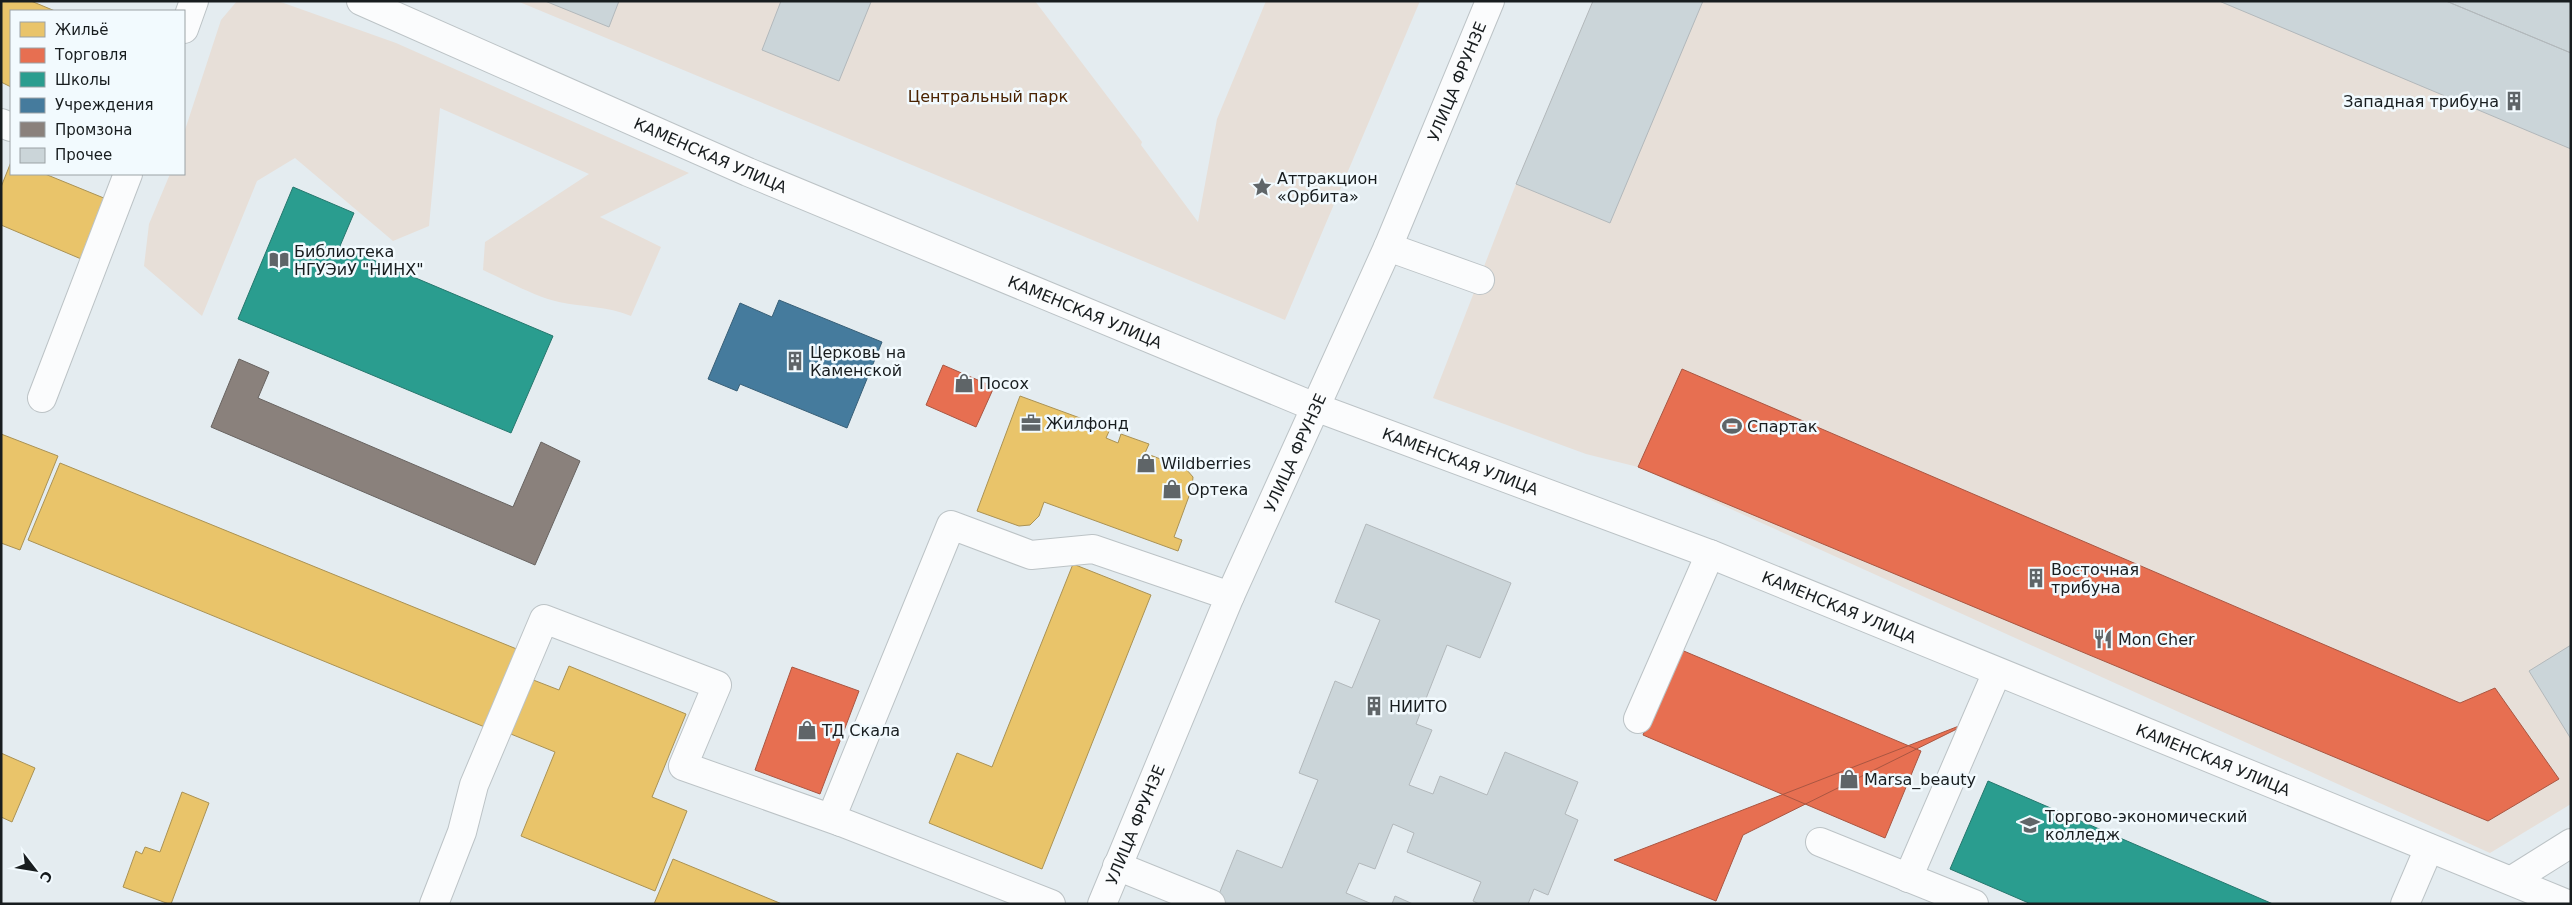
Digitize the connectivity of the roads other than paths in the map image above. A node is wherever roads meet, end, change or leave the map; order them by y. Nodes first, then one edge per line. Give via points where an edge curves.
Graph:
1 (194, 1) edge
2 (361, 1) edge
3 (1490, 1) edge
4 (392, 7) edge
5 (185, 26) edge
6 (128, 175) edge
7 (1388, 247) junction
8 (1480, 280) dead end
9 (42, 398) dead end
10 (1315, 406) junction
11 (1710, 554) junction
12 (1230, 596) junction
13 (1997, 672) junction
14 (1638, 719) dead end
15 (841, 822) junction
16 (1820, 842) dead end
17 (2571, 843) edge
18 (2429, 848) junction
19 (1117, 866) junction
20 (1908, 878) junction
21 (2512, 880) junction
22 (434, 904) edge
23 (1051, 904) edge
24 (1102, 904) edge
25 (1211, 904) edge
26 (1974, 904) edge
27 (2405, 904) edge
28 (2567, 904) edge

1 - 5 street
2 - 4 street, КАМЕНСКАЯ УЛИЦА
3 - 7 street, УЛИЦА ФРУНЗЕ
4 - 10 street, КАМЕНСКАЯ УЛИЦА via 757,176
6 - 9 street
7 - 8 street
7 - 10 street, УЛИЦА ФРУНЗЕ
10 - 11 street, КАМЕНСКАЯ УЛИЦА
10 - 12 street, УЛИЦА ФРУНЗЕ
11 - 13 street, КАМЕНСКАЯ УЛИЦА
11 - 14 street
12 - 15 street via 1093,549 1031,555 951,525 832,816
12 - 19 street, УЛИЦА ФРУНЗЕ
13 - 18 street, КАМЕНСКАЯ УЛИЦА
13 - 20 street
15 - 22 street via 684,766 717,685 544,619 474,785 462,832
15 - 23 street
16 - 20 street
17 - 21 street
18 - 21 street, КАМЕНСКАЯ УЛИЦА
18 - 27 street
19 - 24 street, УЛИЦА ФРУНЗЕ
19 - 25 street
20 - 26 street
21 - 28 street, КАМЕНСКАЯ УЛИЦА

